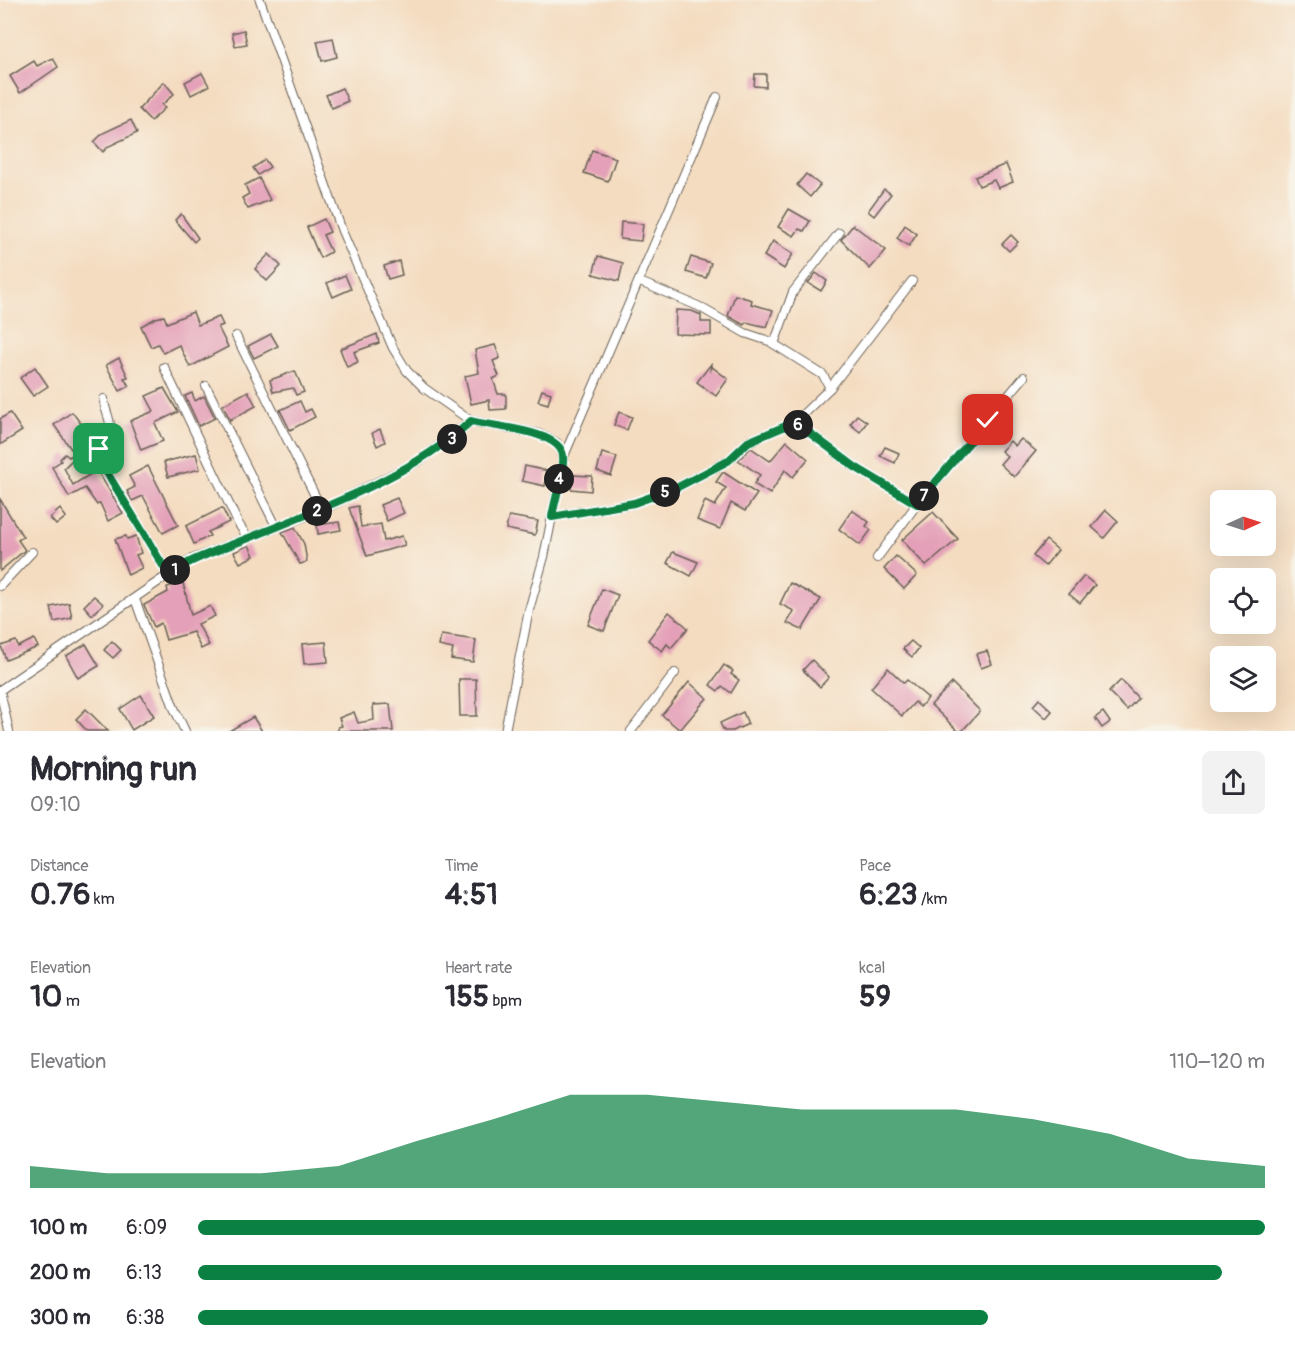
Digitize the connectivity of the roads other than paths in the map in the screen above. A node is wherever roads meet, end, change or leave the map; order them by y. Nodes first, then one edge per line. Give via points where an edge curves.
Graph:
1 (260, 0) edge
2 (717, 98) dead end
3 (839, 233) dead end
4 (912, 281) dead end
5 (640, 282) junction
6 (236, 336) dead end
7 (774, 344) junction
8 (164, 367) dead end
9 (1024, 377) dead end
10 (206, 386) dead end
11 (830, 388) junction
12 (104, 399) dead end
13 (471, 421) junction
14 (795, 422) junction
15 (564, 456) junction
16 (917, 504) junction
17 (322, 510) junction
18 (552, 517) junction
19 (276, 526) junction
20 (248, 538) junction
21 (32, 552) dead end
22 (877, 558) dead end
23 (168, 574) junction
24 (0, 586) edge
25 (135, 599) junction
26 (675, 673) dead end
27 (0, 690) edge
28 (9, 731) edge
29 (185, 731) edge
30 (506, 731) edge
31 (631, 731) edge

1 - 13 street via 342,231 393,348 423,388
2 - 5 street
3 - 7 street via 793,292
4 - 11 street
5 - 7 street
5 - 15 street
6 - 17 street
7 - 11 street via 822,375
8 - 20 street
9 - 16 street
10 - 19 street
11 - 14 street
12 - 23 street via 110,432 99,449 100,461
13 - 15 street via 539,434 557,443
13 - 17 street via 419,461
14 - 16 street via 855,467
14 - 18 street via 748,442 728,461 676,488 634,503
15 - 18 street
16 - 22 street
17 - 19 street
18 - 30 street
19 - 20 street
20 - 23 street via 190,560
21 - 24 street
23 - 25 street
25 - 27 street
25 - 29 street
26 - 31 street
27 - 28 street

